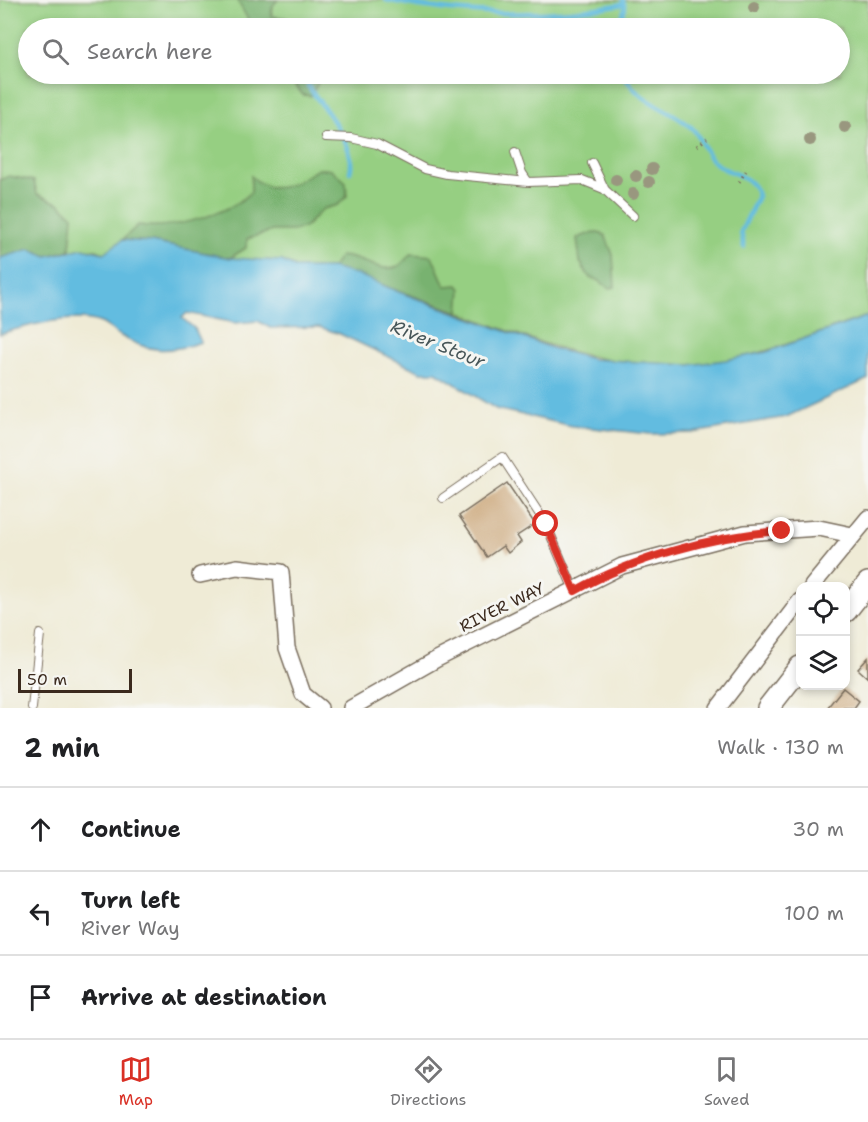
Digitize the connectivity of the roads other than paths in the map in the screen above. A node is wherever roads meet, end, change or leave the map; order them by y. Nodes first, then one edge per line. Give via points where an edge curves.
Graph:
1 (330, 138) dead end
2 (515, 152) dead end
3 (592, 163) dead end
4 (528, 182) junction
5 (604, 189) junction
6 (633, 216) dead end
7 (443, 498) dead end
8 (868, 518) edge
9 (852, 535) junction
10 (200, 575) dead end
11 (815, 582) edge
12 (868, 583) edge
13 (575, 591) junction
14 (850, 606) edge
15 (796, 607) edge
16 (40, 634) dead end
17 (796, 673) edge
18 (32, 708) edge
19 (320, 708) edge
20 (351, 708) edge
21 (718, 708) edge
22 (768, 708) edge

1 - 4 lane via 377,144 425,169 447,174
2 - 4 lane
3 - 5 lane
4 - 5 lane via 582,180
5 - 6 lane
7 - 13 lane via 502,457 546,524
8 - 9 street
9 - 11 street
9 - 13 street, RIVER WAY via 819,528 746,533 622,566
10 - 19 street via 237,567 281,572 287,648 303,694
12 - 14 main road
13 - 20 street, RIVER WAY via 437,659
15 - 21 street
16 - 18 lane
17 - 22 main road

